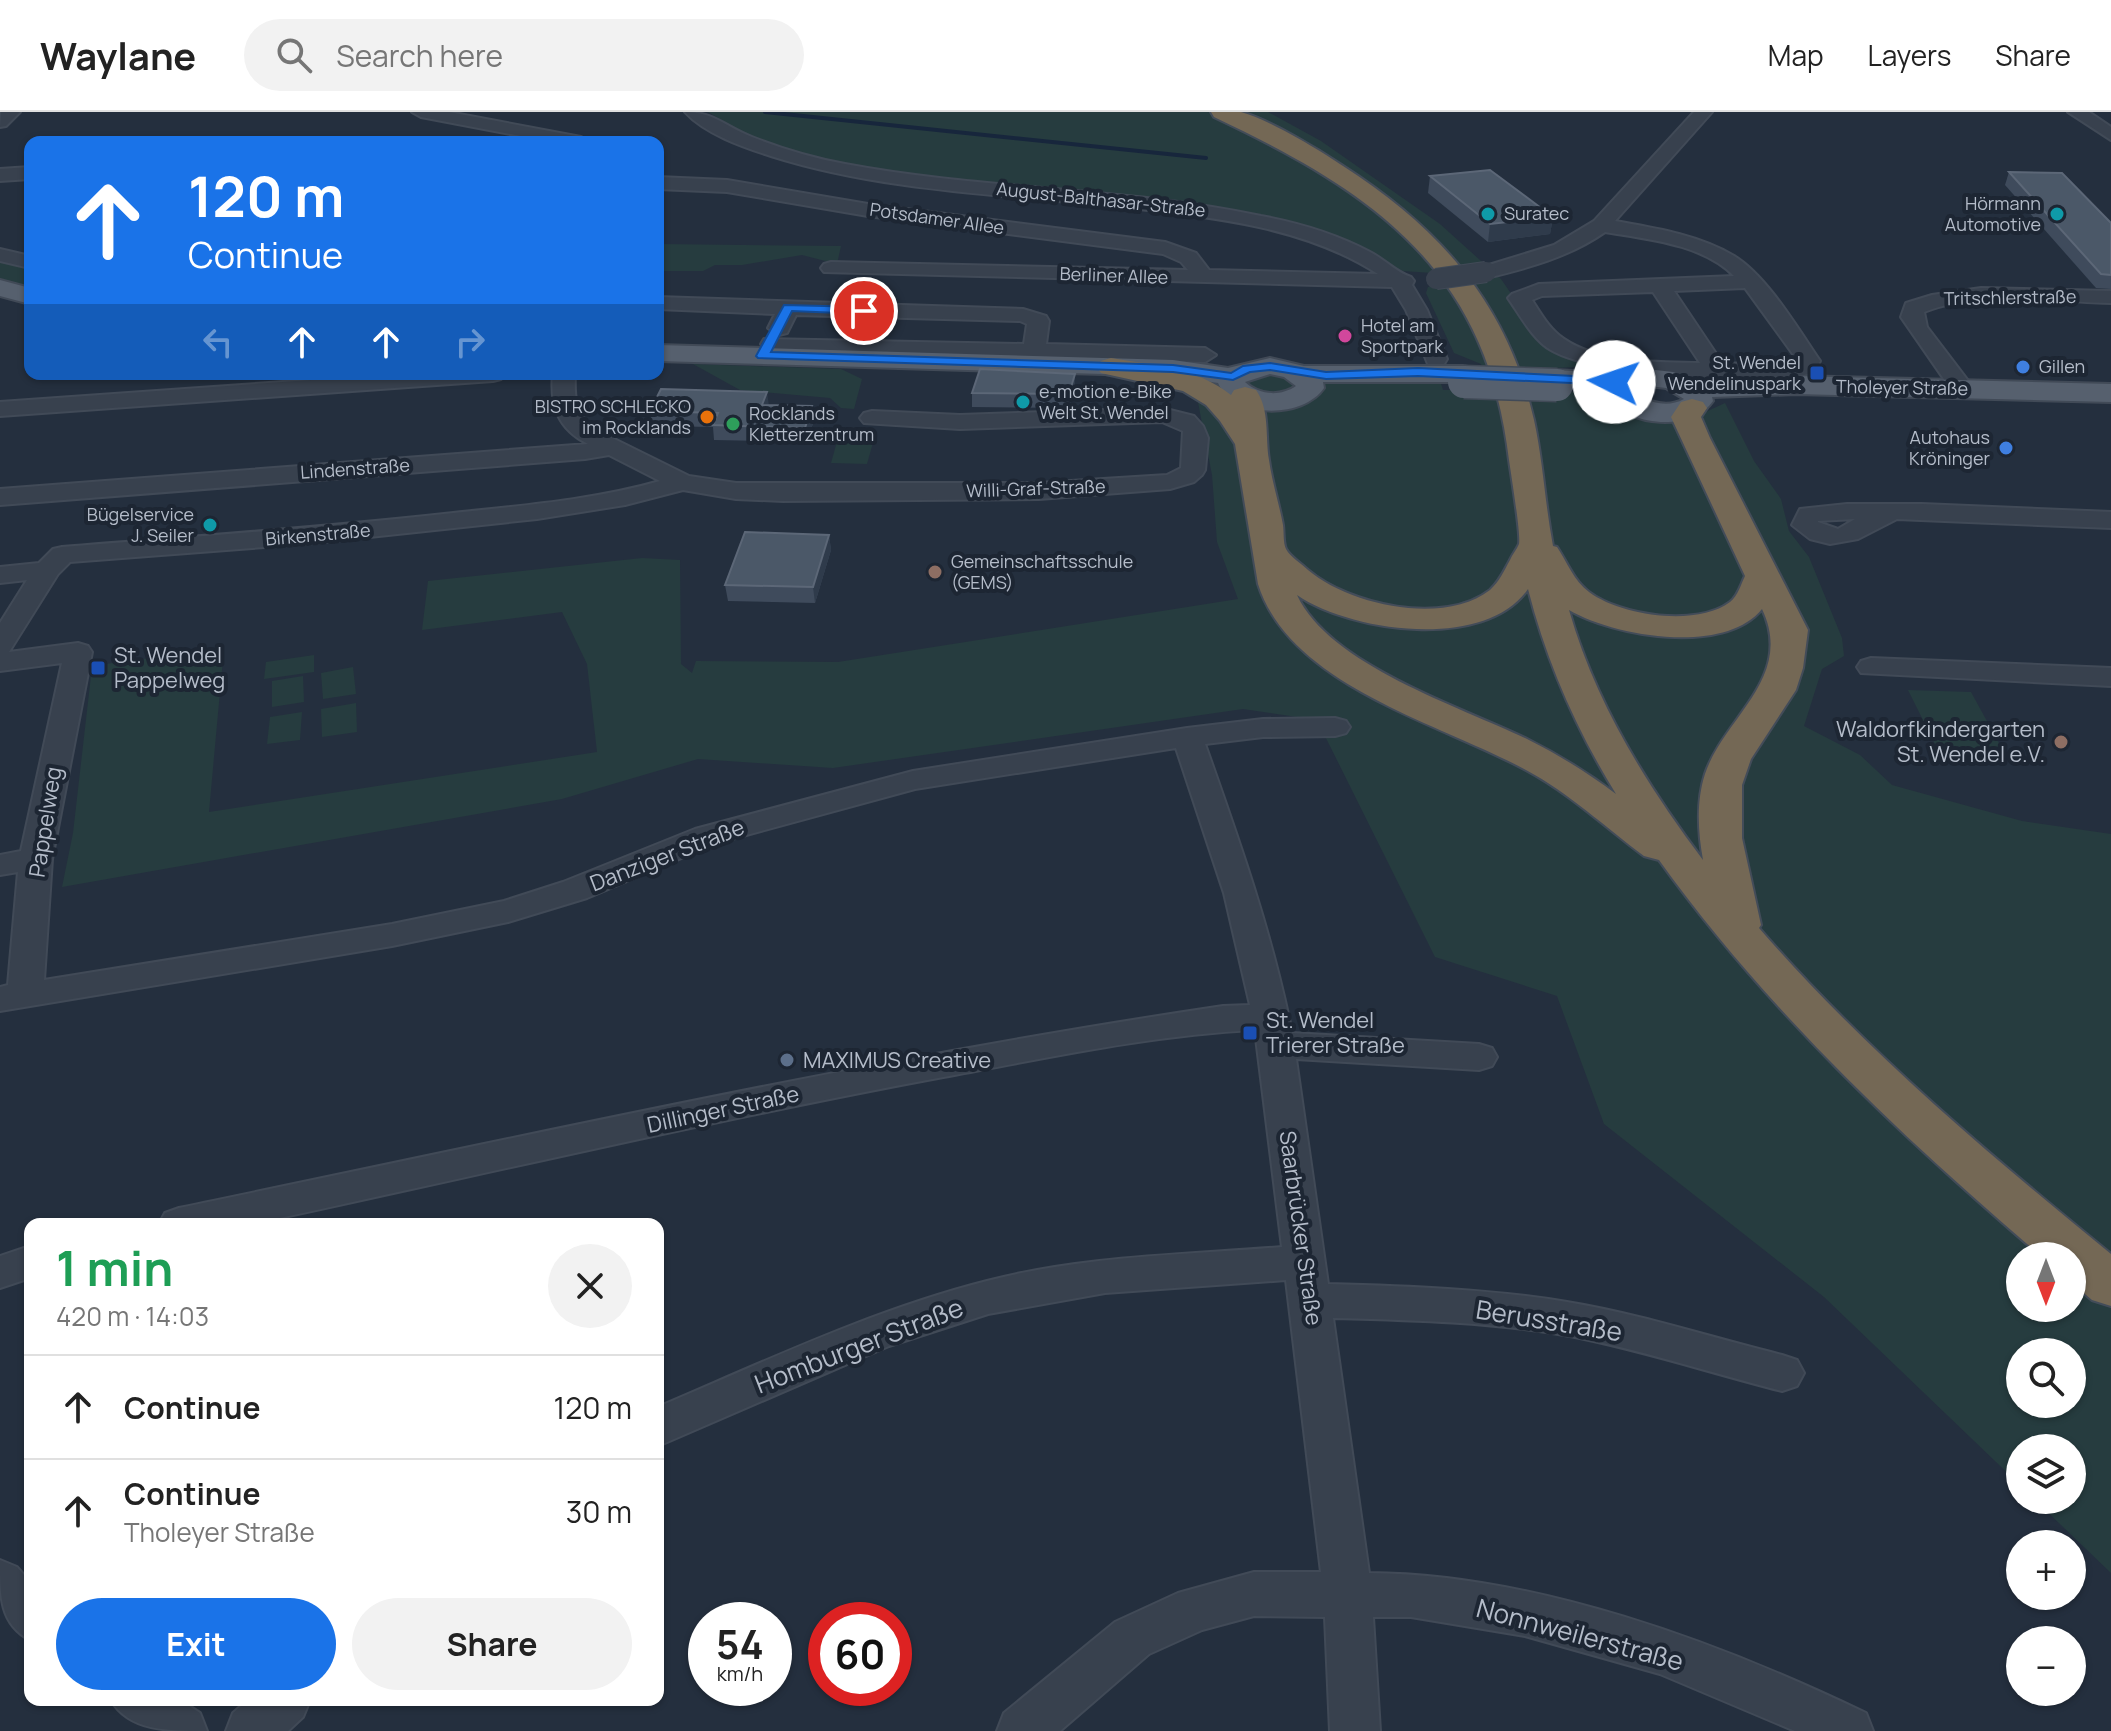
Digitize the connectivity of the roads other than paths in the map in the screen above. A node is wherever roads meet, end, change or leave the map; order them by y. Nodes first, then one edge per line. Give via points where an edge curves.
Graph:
1 (11, 112) edge
2 (421, 112) edge
3 (694, 112) edge
4 (1222, 112) edge
5 (1703, 112) edge
6 (2077, 112) edge
7 (0, 122) edge
8 (2111, 135) edge
9 (539, 136) edge
10 (24, 173) edge
11 (0, 175) edge
12 (664, 183) edge
13 (1601, 225) junction
14 (0, 255) edge
15 (24, 261) edge
16 (831, 268) dead end
17 (1202, 278) junction
18 (1398, 281) junction
19 (1749, 282) junction
20 (1660, 286) junction
21 (0, 288) edge
22 (24, 294) edge
23 (2111, 297) edge
24 (664, 303) edge
25 (788, 308) junction
26 (767, 350) junction
27 (1034, 351) junction
28 (664, 353) edge
29 (1205, 355) dead end
30 (1427, 365) junction
31 (1111, 367) junction
32 (1714, 368) junction
33 (1469, 377) junction
34 (408, 380) edge
35 (564, 380) edge
36 (1306, 381) junction
37 (1624, 390) junction
38 (1963, 390) junction
39 (2111, 393) edge
40 (1250, 408) junction
41 (0, 409) edge
42 (1657, 411) joint
43 (1693, 412) junction
44 (872, 418) dead end
45 (611, 447) junction
46 (682, 482) junction
47 (0, 497) edge
48 (1889, 513) dead end
49 (2111, 520) edge
50 (1535, 539) junction
51 (1271, 553) junction
52 (47, 570) junction
53 (0, 575) edge
54 (1762, 577) junction
55 (0, 646) edge
56 (0, 662) edge
57 (1871, 667) dead end
58 (2111, 677) edge
59 (1335, 727) dead end
60 (1187, 737) junction
61 (36, 859) junction
62 (0, 865) edge
63 (1687, 867) junction
64 (1742, 939) junction
65 (12, 996) edge
66 (1273, 1032) junction
67 (1479, 1057) dead end
68 (207, 1218) edge
69 (24, 1264) edge
70 (0, 1272) edge
71 (1308, 1282) junction
72 (2111, 1285) edge
73 (1782, 1373) dead end
74 (664, 1424) edge
75 (0, 1582) edge
76 (1348, 1594) junction
77 (24, 1610) edge
78 (145, 1706) edge
79 (278, 1706) edge
80 (182, 1731) edge
81 (251, 1731) edge
82 (1022, 1731) edge
83 (1355, 1731) edge
84 (1848, 1731) edge

1 - 7 street
2 - 9 street
3 - 18 street, August-Balthasar-Straße via 744,141 836,168 1256,220 1364,257
4 - 50 highway via 1358,184 1431,247 1463,284 1498,349 1518,413
5 - 13 street, Berliner Allee
6 - 8 street
10 - 11 street
12 - 17 street, Potsdamer Allee via 727,186 868,210 1165,248 1187,255 1198,264
13 - 18 street, Berliner Allee, bridge via 1554,252 1486,272
13 - 19 street via 1674,239 1727,260
14 - 15 street
16 - 17 street, Berliner Allee
17 - 18 street, Berliner Allee
18 - 30 street, August-Balthasar-Straße
19 - 20 street
19 - 32 street via 1808,365
20 - 32 street
20 - 32 street via 1539,290 1519,298 1548,337 1581,356 1628,366
21 - 22 main road
23 - 38 street, Tritschlerstraße via 1967,296 1938,298 1914,308 1917,328
24 - 25 street
25 - 26 street
25 - 27 street via 1023,315 1038,321
26 - 27 street
26 - 28 main road
26 - 31 main road
27 - 29 street
30 - 33 main road
30 - 36 main road
31 - 40 highway via 1184,381 1220,401
31 - 40 main road via 1173,368
33 - 36 main road
33 - 37 main road, bridge
34 - 41 street
35 - 45 street, Willi-Graf-Straße via 569,417 584,433
36 - 40 main road via 1297,398
36 - 40 main road via 1282,367 1258,367
37 - 42 main road via 1636,406
37 - 43 main road, Tholeyer Straße via 1660,378
38 - 39 main road, Tholeyer Straße
38 - 43 main road, Tholeyer Straße via 1796,385
40 - 51 highway
42 - 43 highway via 1672,419
43 - 54 highway
44 - 46 street, Willi-Graf-Straße via 960,422 1162,415 1183,418 1197,433 1193,470 1170,482 1039,491 783,493
45 - 46 street, Willi-Graf-Straße
45 - 47 street, Lindenstraße
46 - 52 street, Birkenstraße via 569,507 469,519 62,555
48 - 49 street
50 - 51 highway via 1502,598 1487,607 1436,618 1381,614 1319,595
50 - 54 highway via 1578,600 1638,622 1695,625 1723,619 1743,609
50 - 63 highway via 1567,663 1608,749
51 - 63 highway via 1271,577 1283,603 1299,627 1324,649 1357,672 1544,763
52 - 53 street
52 - 55 street
54 - 64 highway via 1790,630 1777,692 1737,748 1722,783 1719,826
56 - 61 street, Pappelweg via 78,652
57 - 58 street
59 - 60 street, Danziger Straße
60 - 65 street, Danziger Straße via 913,780 796,809 706,836 575,890 508,911 392,935
60 - 66 street, Saarbrücker Straße via 1241,893
61 - 62 street
61 - 65 street, Pappelweg
63 - 64 highway
64 - 72 highway via 1975,1172
66 - 67 street, Dillinger Straße via 1352,1047
66 - 68 street, Dillinger Straße via 1223,1019 1069,1042 872,1077
66 - 71 street, Saarbrücker Straße
69 - 70 street
71 - 73 street, Berusstraße via 1421,1303 1604,1326
71 - 74 street, Homburger Straße via 1105,1277 988,1297 876,1333
71 - 76 street, Saarbrücker Straße
75 - 77 street
76 - 82 street, Nonnweilerstraße via 1254,1594 1195,1609 1132,1638
76 - 83 street, Saarbrücker Straße
76 - 84 street, Nonnweilerstraße via 1411,1595 1525,1614 1602,1635 1663,1652
78 - 80 street
79 - 81 street

